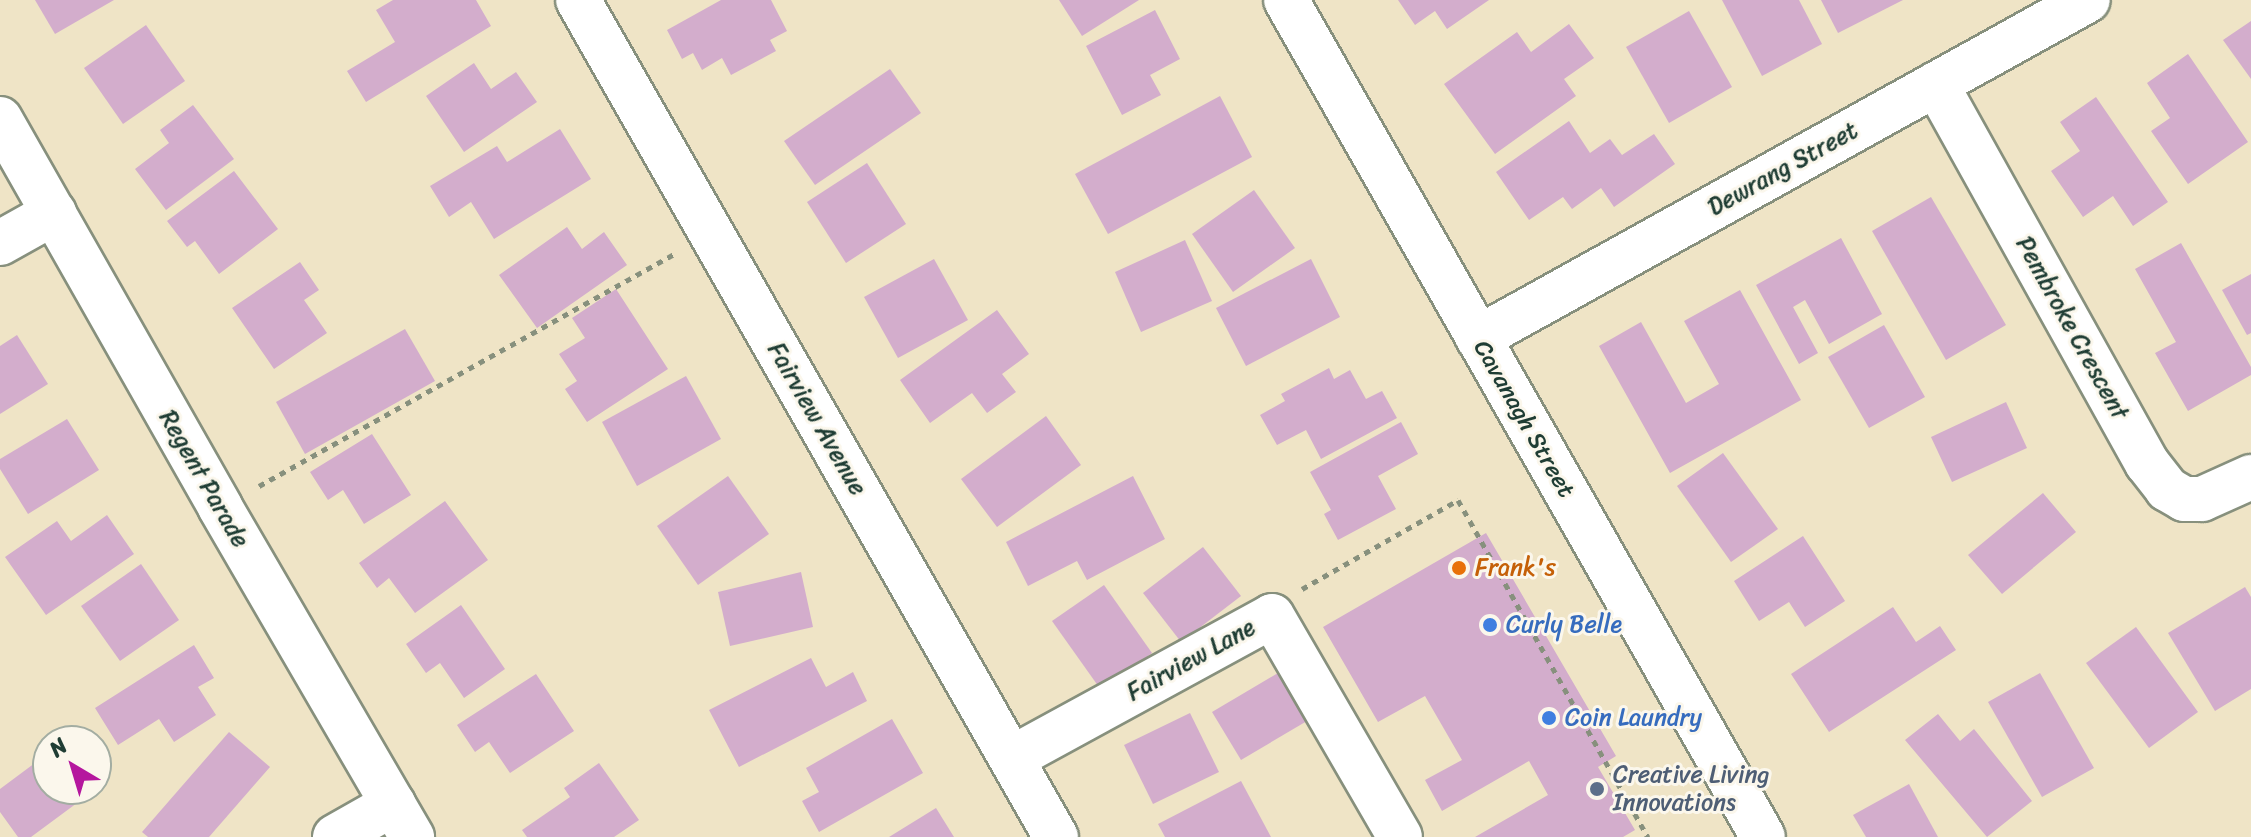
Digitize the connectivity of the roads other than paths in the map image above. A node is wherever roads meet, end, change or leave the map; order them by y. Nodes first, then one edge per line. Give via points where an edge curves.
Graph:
1 (578, 0) edge
2 (1286, 0) edge
3 (2088, 0) edge
4 (1936, 84) junction
5 (0, 119) edge
6 (54, 213) junction
7 (0, 243) edge
8 (1478, 338) junction
9 (2251, 477) edge
10 (1012, 758) junction
11 (403, 821) edge
12 (335, 837) edge
13 (1056, 837) edge
14 (1400, 837) edge
15 (1763, 837) edge

1 - 10 street, Fairview Avenue
2 - 8 street, Cavanagh Street
3 - 4 street, Dewrang Street
4 - 8 street, Dewrang Street
4 - 9 street, Pembroke Crescent via 2147,463 2167,489 2184,499 2202,499
5 - 6 street, Regent Parade
6 - 7 street
6 - 11 street, Regent Parade
8 - 15 street, Cavanagh Street
10 - 13 street, Fairview Avenue
10 - 14 street, Fairview Lane via 1272,616
11 - 12 street

